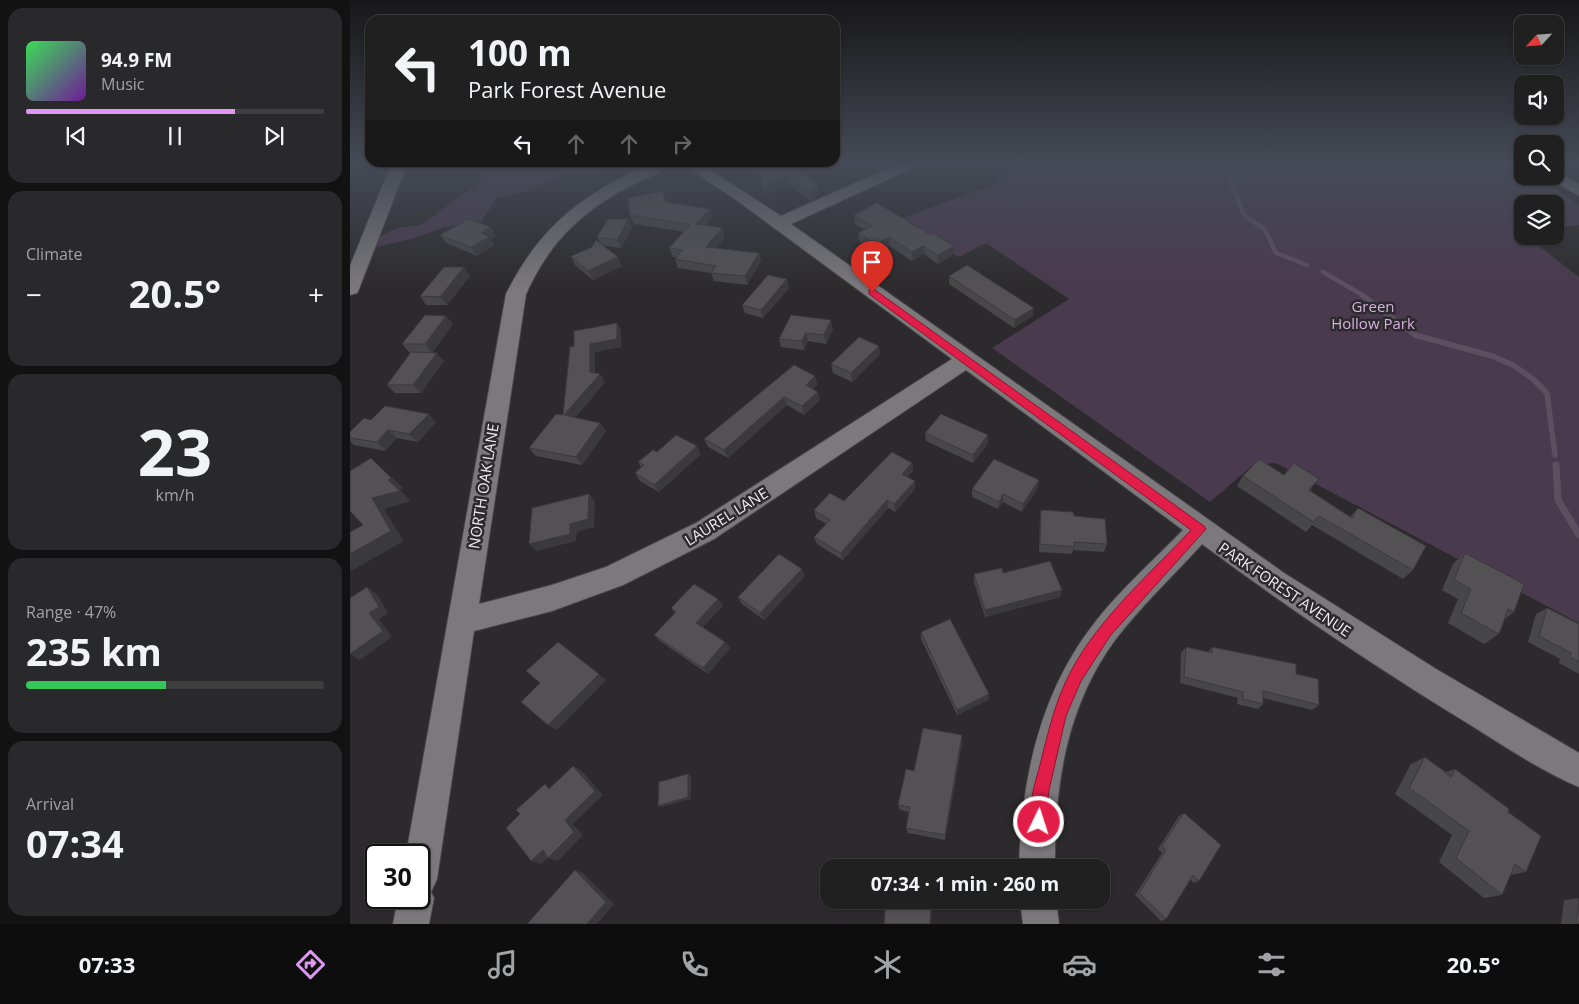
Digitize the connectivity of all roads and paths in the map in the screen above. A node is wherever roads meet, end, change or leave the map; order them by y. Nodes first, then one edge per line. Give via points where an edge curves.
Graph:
1 (383, 205) edge
2 (588, 205) edge
3 (753, 205) edge
4 (819, 205) edge
5 (778, 224) junction
6 (350, 288) edge
7 (966, 360) junction
8 (1200, 529) junction
9 (461, 621) junction
10 (1579, 771) edge
11 (425, 844) edge
12 (1037, 859) edge
13 (414, 909) edge
14 (1039, 909) edge
15 (411, 924) edge
16 (1041, 924) edge

1 - 6 street
2 - 9 street, NORTH OAK LANE via 548,240 525,273 516,294
3 - 5 street, PARK FOREST AVENUE
4 - 5 street
5 - 7 street, PARK FOREST AVENUE
7 - 8 street, PARK FOREST AVENUE
7 - 9 street, LAUREL LANE via 705,531 651,559 552,598
8 - 10 street, PARK FOREST AVENUE via 1358,638 1505,730
8 - 12 street via 1105,631 1076,676 1059,716 1041,790
9 - 11 street, NORTH OAK LANE
13 - 15 street
14 - 16 street

